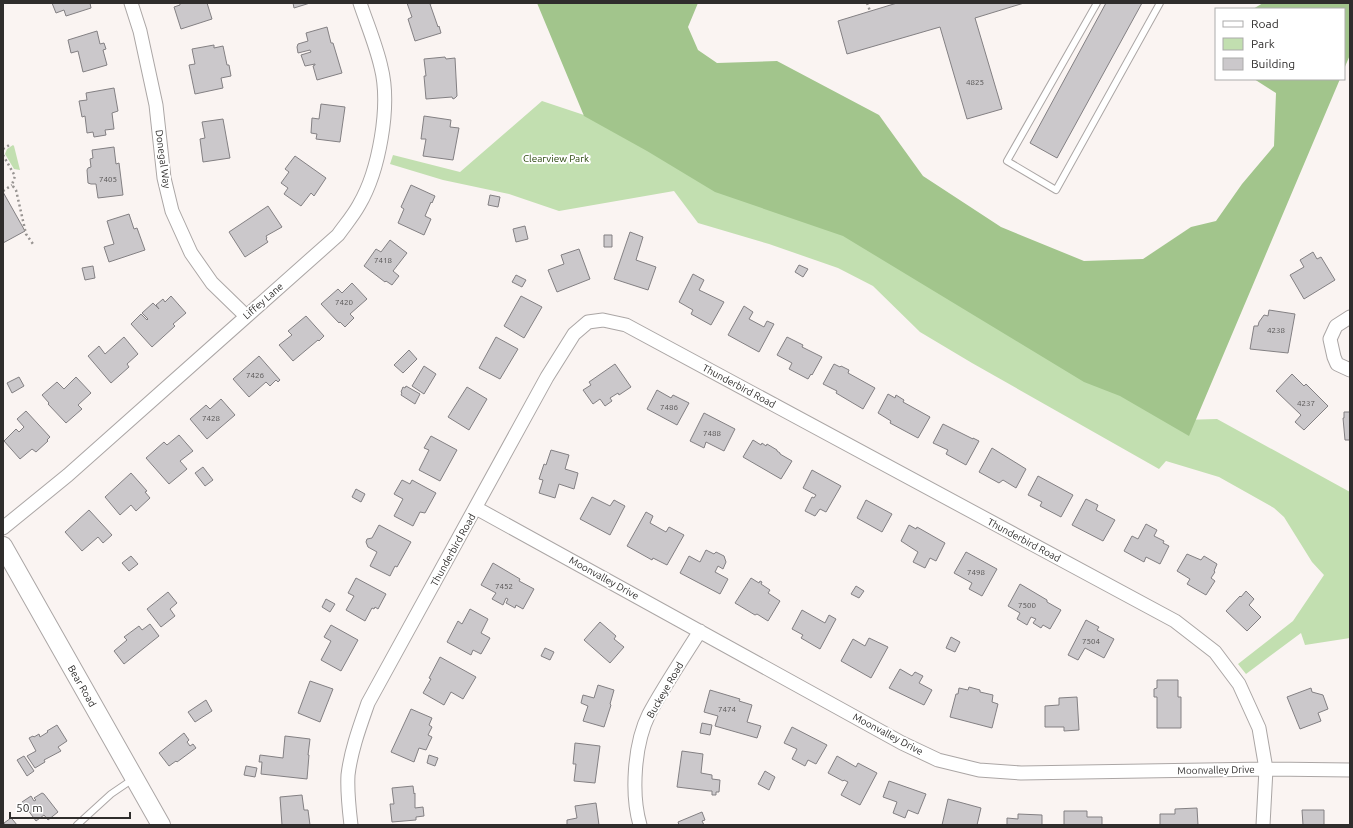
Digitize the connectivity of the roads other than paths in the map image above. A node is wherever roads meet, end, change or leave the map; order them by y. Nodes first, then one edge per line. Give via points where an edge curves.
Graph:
1 (131, 3) edge
2 (360, 3) edge
3 (1097, 3) edge
4 (1160, 3) edge
5 (246, 316) junction
6 (1350, 317) edge
7 (1350, 370) edge
8 (476, 508) junction
9 (3, 528) edge
10 (3, 546) edge
11 (700, 631) junction
12 (1266, 769) junction
13 (1350, 770) edge
14 (134, 778) junction
15 (77, 825) edge
16 (161, 825) edge
17 (351, 825) edge
18 (640, 825) edge
19 (1263, 825) edge

1 - 5 street, Donegal Way via 140,31 156,104 164,178 172,211 191,253 212,283
2 - 5 street, Liffey Lane via 381,67 384,86 383,124 373,175 359,206 338,235
3 - 4 lane via 1007,161 1056,190
5 - 9 street, Liffey Lane via 68,475
6 - 7 street via 1336,326 1330,339 1338,364
8 - 11 street, Moonvalley Drive
8 - 12 street, Thunderbird Road via 547,377 574,334 588,322 603,320 626,325 1175,621 1215,652 1238,684 1259,728
8 - 17 street, Thunderbird Road via 368,703 348,774
10 - 14 street, Bear Road
11 - 12 street, Moonvalley Drive via 902,743 938,760 980,770 1021,774
11 - 18 street, Buckeye Road via 649,716 640,742 634,784
12 - 13 street, Moonvalley Drive
12 - 19 street, Thunderbird Road
14 - 15 lane via 111,794
14 - 16 street, Bear Road

